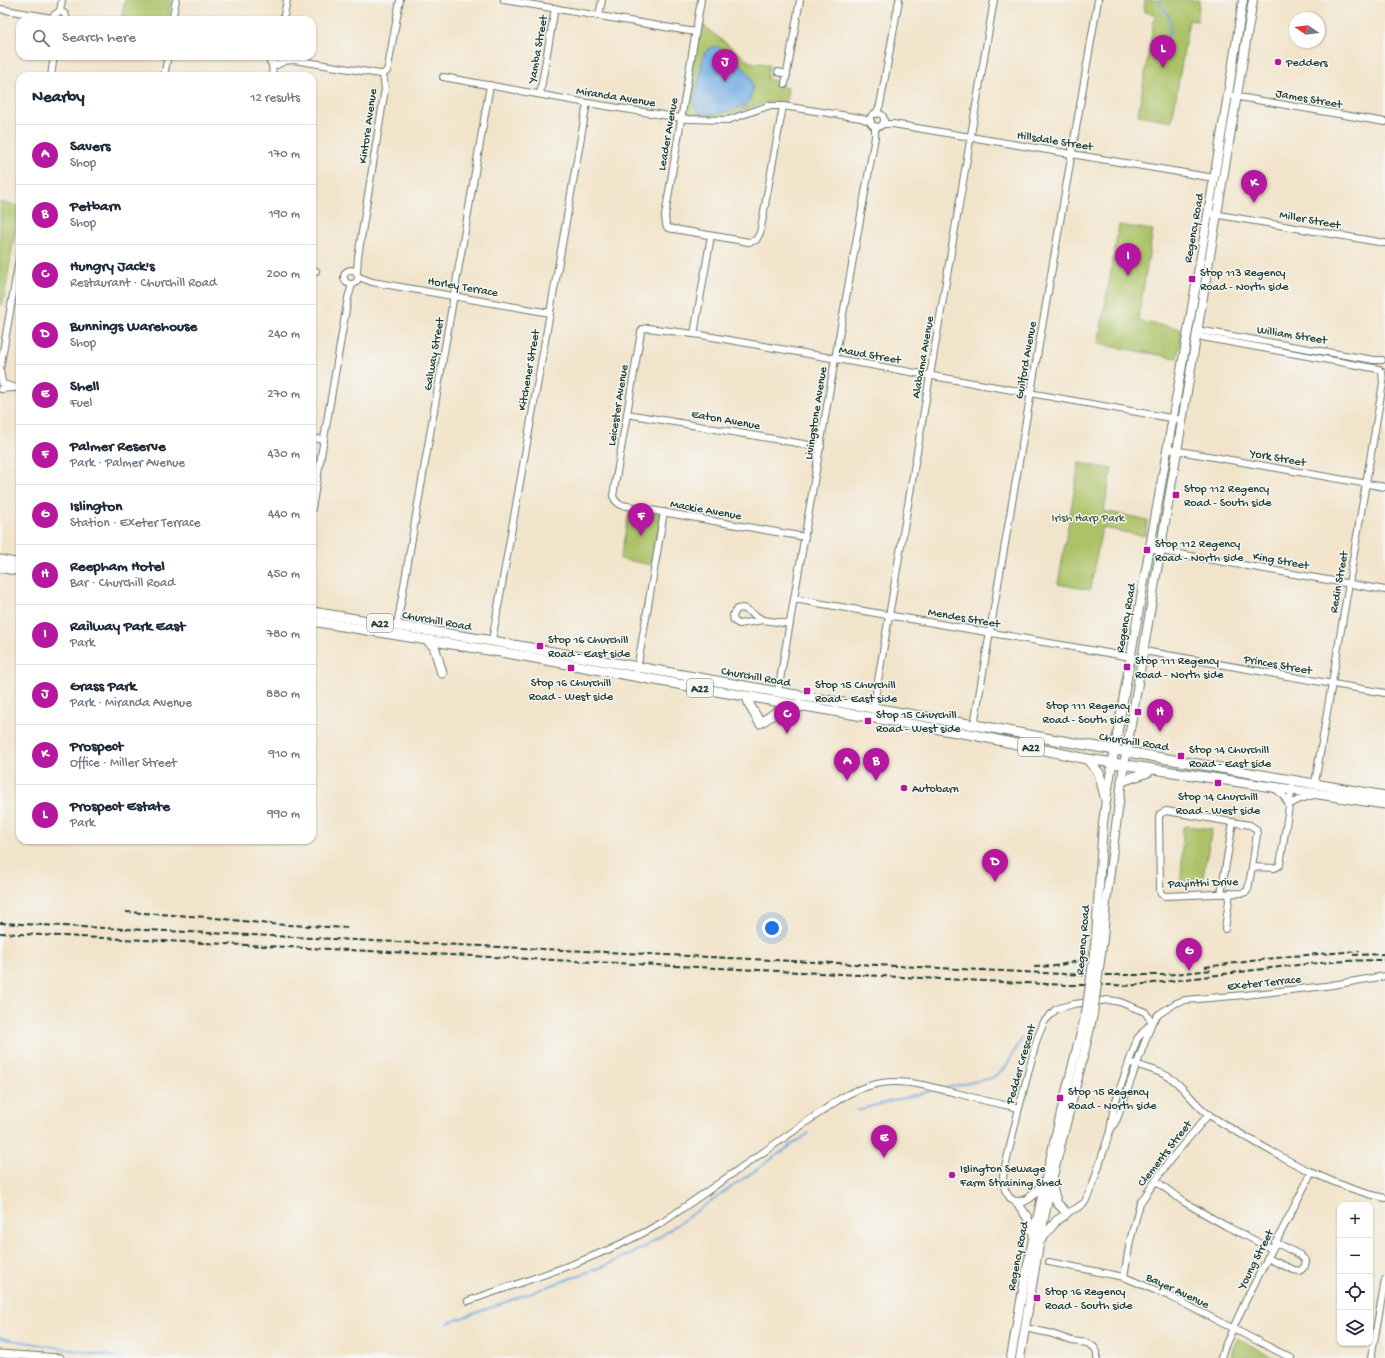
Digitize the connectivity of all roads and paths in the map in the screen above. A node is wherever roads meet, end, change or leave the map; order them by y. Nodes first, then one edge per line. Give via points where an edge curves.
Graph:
1 (62, 0) edge
2 (176, 0) edge
3 (287, 0) edge
4 (400, 0) edge
5 (506, 0) edge
6 (602, 0) edge
7 (701, 0) edge
8 (800, 0) edge
9 (899, 0) edge
10 (994, 0) edge
11 (1098, 0) edge
12 (1243, 0) edge
13 (1253, 0) edge
14 (555, 8) junction
15 (0, 9) edge
16 (60, 11) junction
17 (36, 16) edge
18 (54, 16) edge
19 (66, 16) edge
20 (173, 16) edge
21 (284, 16) edge
22 (599, 16) junction
23 (695, 32) junction
24 (53, 60) edge
25 (167, 60) edge
26 (269, 60) edge
27 (283, 60) edge
28 (294, 60) edge
29 (52, 72) edge
30 (165, 72) edge
31 (272, 72) edge
32 (276, 72) edge
33 (778, 72) dead end
34 (383, 74) junction
35 (787, 74) junction
36 (444, 77) dead end
37 (785, 84) dead end
38 (490, 85) junction
39 (540, 94) junction
40 (1232, 96) junction
41 (587, 103) junction
42 (783, 106) junction
43 (681, 118) junction
44 (878, 120) junction
45 (1385, 122) edge
46 (971, 138) junction
47 (1071, 154) junction
48 (1214, 178) junction
49 (1208, 213) junction
50 (1217, 214) junction
51 (711, 236) junction
52 (1385, 243) edge
53 (16, 277) edge
54 (354, 278) junction
55 (454, 295) junction
56 (550, 313) junction
57 (648, 328) joint
58 (1197, 333) junction
59 (694, 334) junction
60 (835, 359) junction
61 (1384, 359) edge
62 (0, 369) edge
63 (1382, 371) edge
64 (930, 376) junction
65 (1384, 382) edge
66 (1, 385) edge
67 (16, 388) edge
68 (1030, 394) junction
69 (627, 414) junction
70 (1173, 418) junction
71 (1182, 420) junction
72 (316, 439) edge
73 (324, 440) junction
74 (821, 447) junction
75 (1168, 449) junction
76 (1177, 450) junction
77 (1366, 484) junction
78 (316, 486) edge
79 (1385, 487) edge
80 (614, 492) joint
81 (664, 512) junction
82 (805, 536) junction
83 (1150, 549) junction
84 (1160, 550) junction
85 (0, 560) edge
86 (16, 563) edge
87 (0, 567) edge
88 (16, 570) edge
89 (1349, 583) junction
90 (1385, 590) edge
91 (794, 599) junction
92 (316, 613) edge
93 (889, 616) junction
94 (763, 620) dead end
95 (316, 622) edge
96 (790, 624) junction
97 (397, 626) junction
98 (989, 633) junction
99 (428, 641) junction
100 (492, 642) junction
101 (1144, 651) junction
102 (1131, 657) junction
103 (442, 672) dead end
104 (636, 672) junction
105 (1332, 684) junction
106 (778, 692) junction
107 (1385, 693) edge
108 (746, 696) junction
109 (806, 706) junction
110 (872, 712) junction
111 (974, 725) junction
112 (1114, 750) junction
113 (1126, 752) junction
114 (1087, 759) junction
115 (1112, 762) junction
116 (1124, 764) junction
117 (1152, 769) junction
118 (1293, 780) junction
119 (1122, 781) junction
120 (1315, 783) junction
121 (1271, 786) junction
122 (1292, 789) junction
123 (1317, 793) junction
124 (1385, 796) edge
125 (1106, 800) junction
126 (1385, 804) edge
127 (1289, 805) junction
128 (1233, 822) junction
129 (1252, 867) junction
130 (1230, 893) junction
131 (1221, 894) junction
132 (1225, 929) dead end
133 (1099, 937) junction
134 (1385, 976) edge
135 (1152, 1022) junction
136 (1129, 1062) junction
137 (1137, 1065) junction
138 (1019, 1108) junction
139 (1208, 1114) junction
140 (1110, 1131) junction
141 (1312, 1172) junction
142 (1156, 1181) junction
143 (1048, 1183) junction
144 (1385, 1198) edge
145 (1016, 1202) junction
146 (1067, 1213) junction
147 (1033, 1234) junction
148 (1039, 1242) junction
149 (1275, 1242) junction
150 (1272, 1249) junction
151 (1267, 1258) junction
152 (1048, 1262) dead end
153 (1124, 1277) junction
154 (1385, 1280) edge
155 (468, 1301) dead end
156 (1016, 1327) junction
157 (1025, 1328) junction
158 (1233, 1328) junction
159 (0, 1354) edge
160 (14, 1356) edge
161 (60, 1358) edge
162 (1011, 1358) edge
163 (1020, 1358) edge
164 (1097, 1358) edge
165 (1221, 1358) edge
166 (1291, 1358) edge
167 (1371, 1358) edge

1 - 16 street
2 - 20 street
3 - 21 street
4 - 34 street, Kintore Avenue via 388,67
5 - 14 street
6 - 22 street
7 - 23 street, Leader Avenue
8 - 35 street
9 - 44 street, Livingstone Avenue
10 - 46 street, Alabama Avenue
11 - 47 street, Guilford Avenue
12 - 40 main road, Regency Road
13 - 40 main road, Regency Road
14 - 22 street
14 - 39 street, Yamba Street
15 - 17 street
16 - 18 street
16 - 19 street
22 - 23 street
23 - 43 street, Leader Avenue
24 - 29 street
25 - 30 street
26 - 31 street
27 - 32 street
28 - 34 street
33 - 35 street
34 - 54 street, Kintore Avenue via 385,89
35 - 37 street
36 - 38 street, Miranda Avenue
38 - 39 street, Miranda Avenue
38 - 55 street, Galway Street
39 - 41 street, Miranda Avenue
40 - 45 street, James Street
40 - 48 main road, Regency Road
40 - 50 main road, Regency Road
41 - 43 street, Miranda Avenue
41 - 56 street, Kitchener Street
42 - 43 street, Miranda Avenue via 768,106 728,120
42 - 44 street, Hillsdale Street
42 - 51 street, Leader Avenue via 759,237 749,242
43 - 51 street, Leader Avenue via 665,216 666,225 671,229
44 - 46 street, Hillsdale Street
44 - 60 street, Livingstone Avenue
46 - 47 street, Hillsdale Street
46 - 64 street, Alabama Avenue
47 - 48 street, Hillsdale Street
47 - 68 street, Guilford Avenue
48 - 49 main road, Regency Road
49 - 50 street, Miller Street
49 - 70 main road, Regency Road
50 - 52 street, Miller Street
50 - 58 main road, Regency Road
51 - 59 street
53 - 62 street
54 - 55 street, Horley Terrace
54 - 73 street, Kintore Avenue via 348,298
55 - 56 street, Horley Terrace
55 - 97 street, Galway Street
56 - 100 street, Kitchener Street
57 - 59 street, Maud Street
57 - 69 street, Leicester Avenue via 640,332
58 - 61 street, William Street via 1374,360
58 - 63 street, William Street
58 - 71 main road, Regency Road
59 - 60 street, Maud Street
60 - 64 street, Maud Street
60 - 74 street, Livingstone Avenue
61 - 63 street via 1379,364
62 - 66 street
63 - 65 street, Redin Street
64 - 68 street, Maud Street
64 - 93 street, Alabama Avenue
65 - 77 street, Redin Street
66 - 67 street
68 - 70 street, Maud Street
68 - 98 street, Guilford Avenue
69 - 74 street, Eaton Avenue
69 - 80 street, Leicester Avenue
70 - 71 street, Maud Street
70 - 75 main road, Regency Road
71 - 76 main road, Regency Road
72 - 73 street
73 - 78 street, Kintore Avenue
74 - 82 street, Livingstone Avenue
75 - 76 street, York Street
75 - 83 main road, Regency Road
76 - 77 street, York Street
76 - 84 main road, Regency Road
77 - 79 street, York Street
77 - 89 street, Redin Street
80 - 81 street, Mackie Avenue via 614,499 618,504
81 - 82 street, Mackie Avenue
81 - 104 street
82 - 91 street, Livingstone Avenue
83 - 84 street, King Street
83 - 102 main road, Regency Road
84 - 89 street, King Street
84 - 101 main road, Regency Road
85 - 86 main road
87 - 88 main road
89 - 90 street, King Street
89 - 105 street, Redin Street
91 - 93 street, Mendes Street
91 - 96 street, Livingstone Avenue
92 - 97 main road, Churchill Road / A22
93 - 98 street, Mendes Street
93 - 110 street, Alabama Avenue
94 - 96 street
95 - 99 main road, Churchill Road / A22
96 - 106 street, Livingstone Avenue
97 - 100 main road, Churchill Road / A22
98 - 102 street, Mendes Street
98 - 111 street, Guilford Avenue
99 - 103 main road via 434,646
99 - 104 main road, Churchill Road / A22
100 - 104 main road, Churchill Road / A22
101 - 105 street, Princes Street
101 - 113 main road, Regency Road
102 - 112 main road, Regency Road
104 - 106 main road, Churchill Road / A22
104 - 108 main road, Churchill Road / A22
105 - 107 street, Princes Street
105 - 120 street, Redin Street
106 - 110 main road, Churchill Road / A22
108 - 109 main road, Churchill Road / A22
108 - 109 main road via 760,723 777,712
109 - 110 main road, Churchill Road / A22
110 - 111 main road, Churchill Road / A22
110 - 114 main road, Churchill Road / A22
111 - 112 main road, Churchill Road / A22
112 - 113 main road, Churchill Road / A22
112 - 115 main road, Regency Road
113 - 116 main road, Regency Road
113 - 118 main road, Churchill Road / A22
114 - 115 main road, Churchill Road / A22
114 - 125 main road via 1099,774
115 - 116 main road, Churchill Road / A22
115 - 125 main road, Regency Road
116 - 117 main road, Churchill Road / A22
116 - 119 main road, Regency Road
117 - 119 main road
117 - 121 main road, Churchill Road / A22
118 - 120 main road, Churchill Road / A22
118 - 122 street, Payinthi Drive
119 - 133 main road, Regency Road
120 - 124 main road, Churchill Road / A22
121 - 122 main road, Churchill Road / A22
121 - 127 street
122 - 123 main road, Churchill Road / A22
122 - 127 street, Payinthi Drive
123 - 126 main road, Churchill Road / A22
123 - 127 street
125 - 133 main road, Regency Road
127 - 129 street, Payinthi Drive via 1280,865 1275,868
128 - 129 street, Payinthi Drive via 1250,825 1256,829
128 - 131 street
128 - 131 street, Payinthi Drive via 1166,811 1160,814 1159,818 1162,894
129 - 130 street, Payinthi Drive via 1246,892
130 - 131 street, Payinthi Drive
130 - 132 street
133 - 143 main road, Regency Road, bridge via 1085,1052
134 - 135 street, Exeter Terrace via 1245,996 1185,1000 1168,1007
135 - 136 street via 1137,1038
135 - 137 street
135 - 138 street, Pedder Crescent via 1145,1012 1109,1000 1056,1009 1044,1022 1037,1040
136 - 137 street
136 - 140 street via 1114,1106
137 - 139 street via 1164,1074 1177,1083
137 - 140 street
138 - 145 street, Pedder Crescent via 1003,1176 1005,1190
138 - 155 street via 912,1083 893,1082 860,1088 643,1234 605,1251
139 - 141 street via 1268,1150
139 - 142 street, Clements Street
140 - 146 street via 1085,1202
141 - 144 street via 1363,1193
141 - 149 street, Young Street
142 - 150 street via 1184,1202
142 - 153 street, Clements Street via 1140,1203
143 - 145 main road via 1028,1199
143 - 146 main road via 1057,1203
143 - 147 main road, Regency Road
143 - 148 main road, Regency Road
145 - 147 main road via 1027,1217
146 - 148 main road via 1057,1220
147 - 156 main road, Regency Road
148 - 157 main road, Regency Road
149 - 150 street, Young Street
149 - 151 street via 1300,1255 1306,1261 1305,1266 1300,1271 1294,1270
150 - 151 street, Young Street
151 - 158 street, Young Street
152 - 153 street, Bayer Avenue
153 - 158 street, Bayer Avenue
154 - 167 street
156 - 157 main road
156 - 162 main road, Regency Road
157 - 163 main road, Regency Road
157 - 164 street via 1087,1343 1094,1347
158 - 165 street, Young Street
158 - 166 street, Bayer Avenue
159 - 160 street
160 - 161 street

